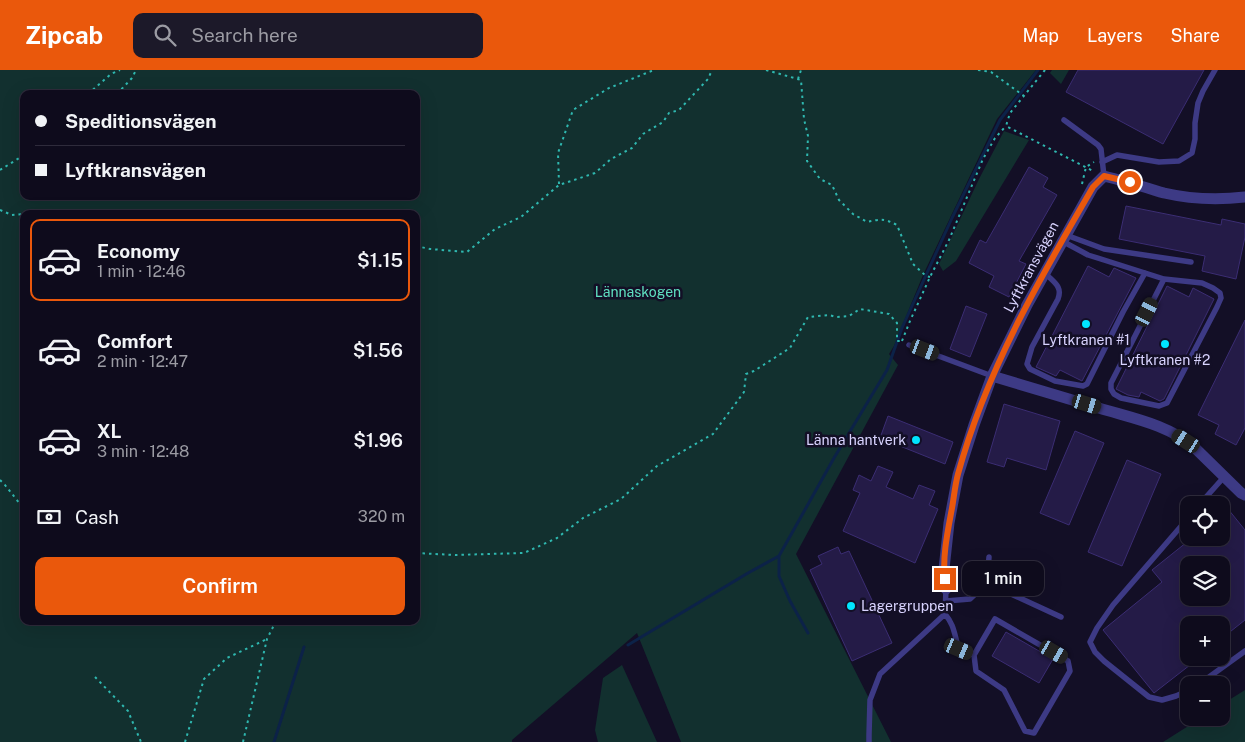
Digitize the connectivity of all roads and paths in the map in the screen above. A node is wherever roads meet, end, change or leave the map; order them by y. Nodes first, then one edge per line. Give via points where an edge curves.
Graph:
1 (120, 70) edge
2 (136, 70) edge
3 (654, 70) edge
4 (712, 70) edge
5 (766, 70) edge
6 (801, 70) edge
7 (978, 70) edge
8 (1045, 70) edge
9 (1215, 70) edge
10 (798, 79) junction
11 (93, 90) edge
12 (121, 90) edge
13 (1024, 96) junction
14 (1064, 120) dead end
15 (1006, 126) junction
16 (20, 158) edge
17 (1102, 162) junction
18 (0, 170) edge
19 (1104, 176) junction
20 (559, 185) junction
21 (1245, 197) edge
22 (0, 210) edge
23 (20, 214) edge
24 (1064, 238) junction
25 (420, 247) edge
26 (1191, 262) dead end
27 (1045, 273) junction
28 (1145, 274) junction
29 (930, 276) junction
30 (1164, 279) junction
31 (909, 344) dead end
32 (992, 376) junction
33 (1224, 477) junction
34 (0, 480) edge
35 (1245, 495) edge
36 (1207, 496) edge
37 (20, 504) edge
38 (1180, 527) edge
39 (420, 552) edge
40 (989, 557) dead end
41 (987, 583) junction
42 (946, 595) junction
43 (945, 614) junction
44 (1061, 618) dead end
45 (274, 625) edge
46 (267, 639) junction
47 (1245, 651) edge
48 (974, 655) junction
49 (1210, 676) edge
50 (95, 677) dead end
51 (1180, 694) edge
52 (141, 742) edge
53 (185, 742) edge
54 (243, 742) edge
55 (869, 742) edge

1 - 11 path
2 - 12 path
3 - 20 path via 609,88 573,110 558,153
4 - 20 path via 708,79 679,110 669,113 663,122 643,134 632,148 595,173
5 - 10 path
6 - 10 path
7 - 13 path via 992,72
8 - 13 path
9 - 17 lane via 1198,103 1192,153 1179,161 1159,162 1117,155
10 - 29 path via 801,80 808,136 807,161 814,172 832,185 839,200 853,214 867,222 880,219 897,225 913,264
13 - 15 path via 1010,113
14 - 17 lane via 1098,145
15 - 19 path
15 - 29 path via 994,138
16 - 18 path
17 - 19 lane
19 - 21 street via 1190,197
19 - 24 street, Lyftkransvägen via 1093,187
20 - 25 path via 521,217 495,229 467,252
22 - 23 path
24 - 26 lane via 1104,249
24 - 27 street, Lyftkransvägen
24 - 28 lane via 1088,255
27 - 28 lane via 1058,286 1060,294 1032,347 1027,364 1030,369 1055,381 1083,386 1087,384
27 - 32 street, Lyftkransvägen
28 - 30 lane
29 - 39 path via 901,342 897,341 897,322 890,314 860,309 849,316 808,317 790,348 746,374 744,392 713,434 657,466 621,499 583,518 557,538 524,553
30 - 30 lane via 1202,283 1220,293 1221,298 1166,403 1159,406 1121,398 1114,394 1111,383
31 - 32 lane
32 - 33 street via 1173,432 1194,447
32 - 42 street, Lyftkransvägen via 958,475 944,569
33 - 35 street
33 - 36 lane
34 - 37 path
38 - 51 lane via 1113,605 1090,642 1104,661 1149,697 1162,700
40 - 41 lane
41 - 42 lane via 970,599
41 - 44 lane
42 - 43 lane
43 - 48 lane via 952,622 959,649
43 - 55 lane via 880,674 870,700
45 - 46 path
46 - 53 path via 227,658 204,679
46 - 54 path
47 - 49 lane
48 - 48 lane via 995,619 1068,660 1070,671 1034,733 1025,730 1004,690 976,671
50 - 52 path via 128,711

